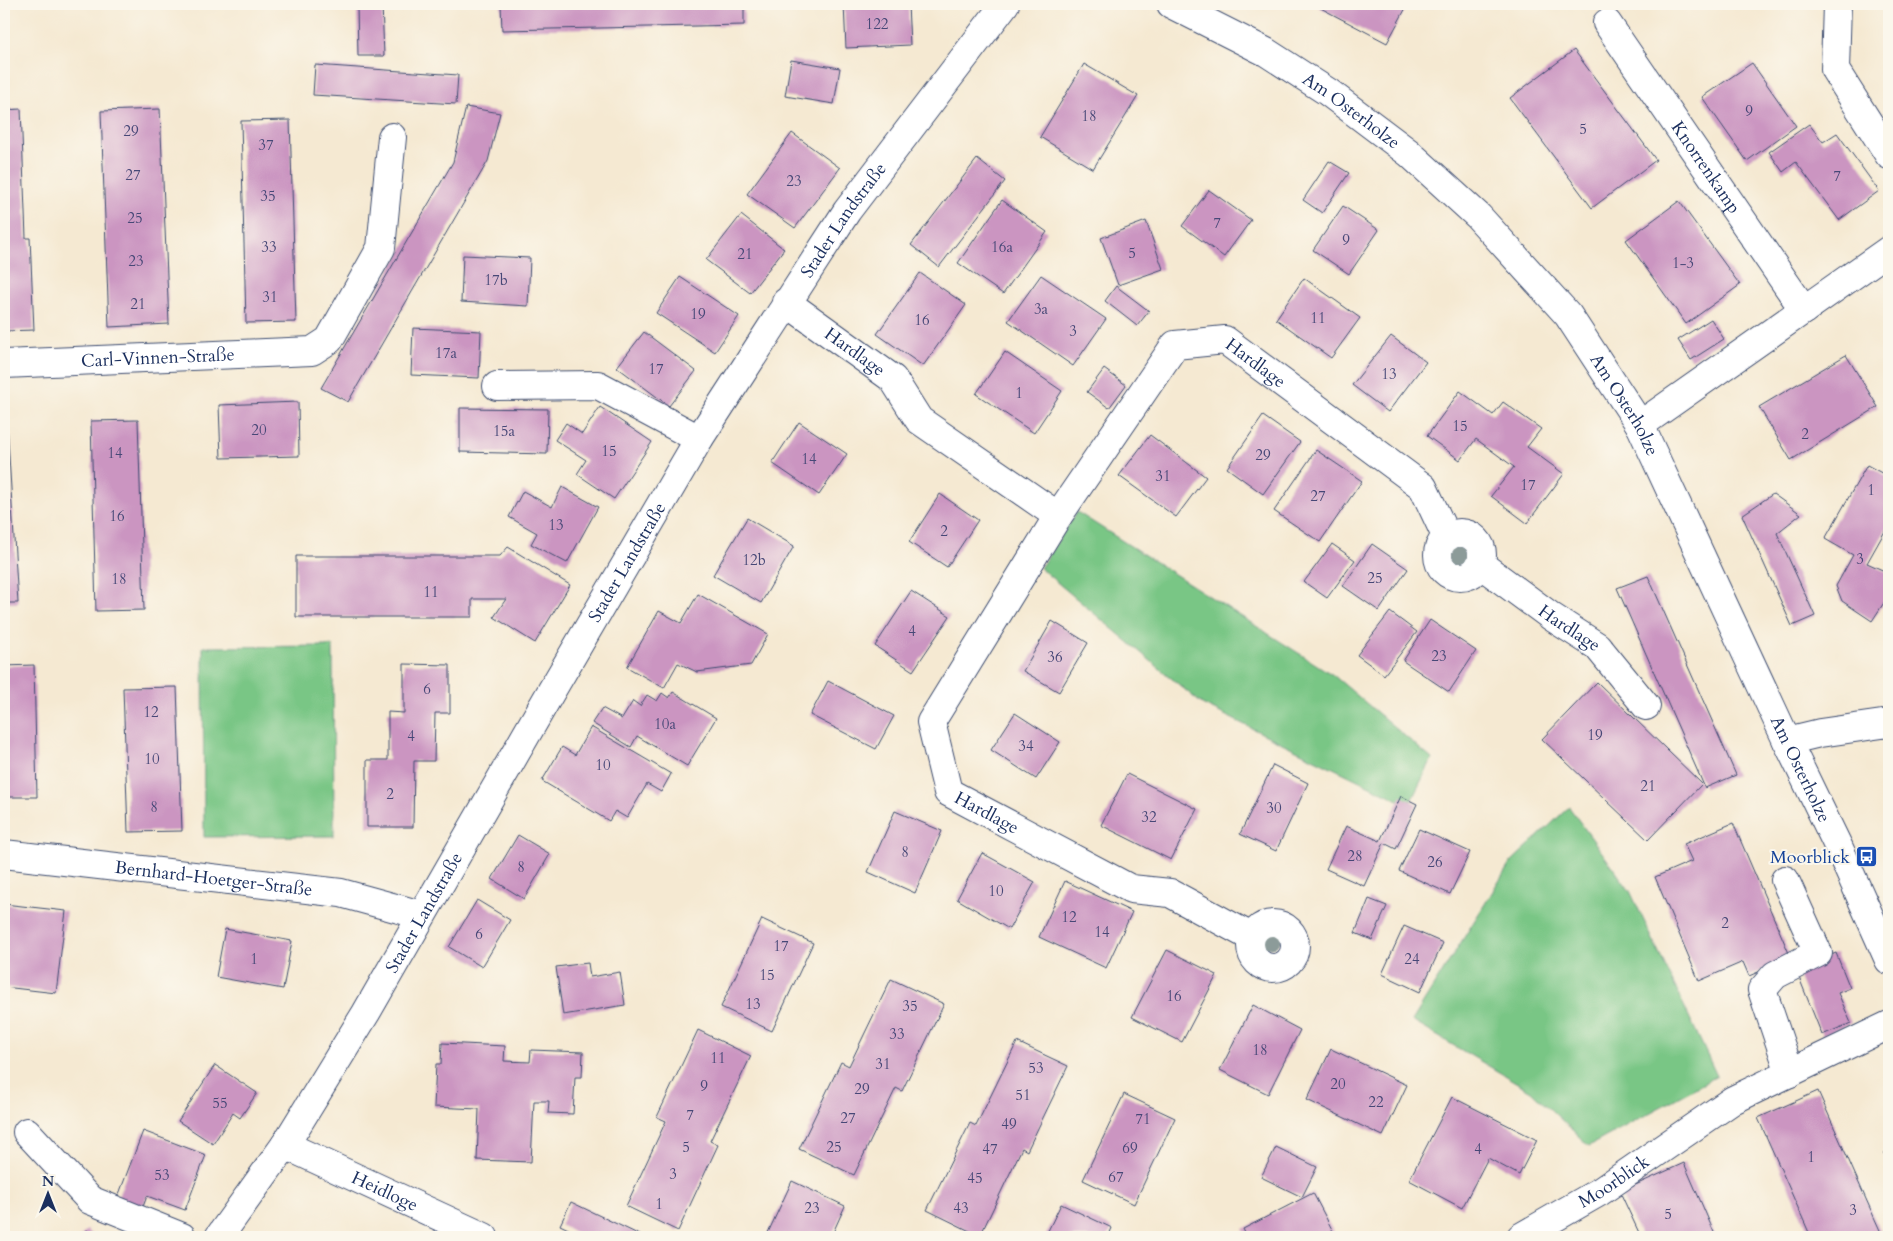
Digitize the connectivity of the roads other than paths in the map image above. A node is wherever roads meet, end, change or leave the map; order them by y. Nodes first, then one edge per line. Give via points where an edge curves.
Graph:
1 (1004, 4) edge
2 (1171, 4) edge
3 (1837, 4) edge
4 (1607, 23) dead end
5 (392, 136) dead end
6 (1889, 155) edge
7 (1889, 250) edge
8 (786, 302) junction
9 (1804, 310) junction
10 (4, 364) edge
11 (497, 386) dead end
12 (1640, 425) junction
13 (699, 439) junction
14 (1058, 516) junction
15 (1646, 706) dead end
16 (1889, 723) edge
17 (1787, 741) junction
18 (4, 854) edge
19 (1785, 880) dead end
20 (421, 915) junction
21 (1253, 938) dead end
22 (1889, 960) edge
23 (1889, 1025) edge
24 (1790, 1073) junction
25 (27, 1132) dead end
26 (285, 1145) junction
27 (182, 1237) edge
28 (219, 1237) edge
29 (484, 1237) edge
30 (1521, 1237) edge

1 - 8 street, Stader Landstraße via 847,211
2 - 12 street, Am Osterholze via 1266,52 1328,92 1409,154 1478,216 1568,315
3 - 6 street via 1835,70
4 - 9 street, Knorrenkamp
5 - 10 street, Carl-Vinnen-Straße via 381,248 329,340 312,351
7 - 9 street
8 - 13 street, Stader Landstraße
8 - 14 street, Hardlage via 893,379 919,420
9 - 12 street
11 - 13 street via 598,385
12 - 17 street, Am Osterholze
13 - 20 street, Stader Landstraße
14 - 15 street, Hardlage via 1175,345 1225,340 1423,488 1446,538 1462,534 1473,538 1480,547 1480,564 1596,646
14 - 21 street, Hardlage via 931,722 948,792 1131,889 1170,893
16 - 17 street
17 - 22 street, Am Osterholze
18 - 20 street, Bernhard-Hoetger-Straße via 341,893
19 - 24 street via 1818,953 1775,975 1762,990
20 - 26 street, Stader Landstraße via 366,1013
23 - 24 street, Moorblick
24 - 30 street, Moorblick via 1733,1100 1601,1191
25 - 27 street via 90,1200
26 - 28 street, Stader Landstraße
26 - 29 street, Heidloge

